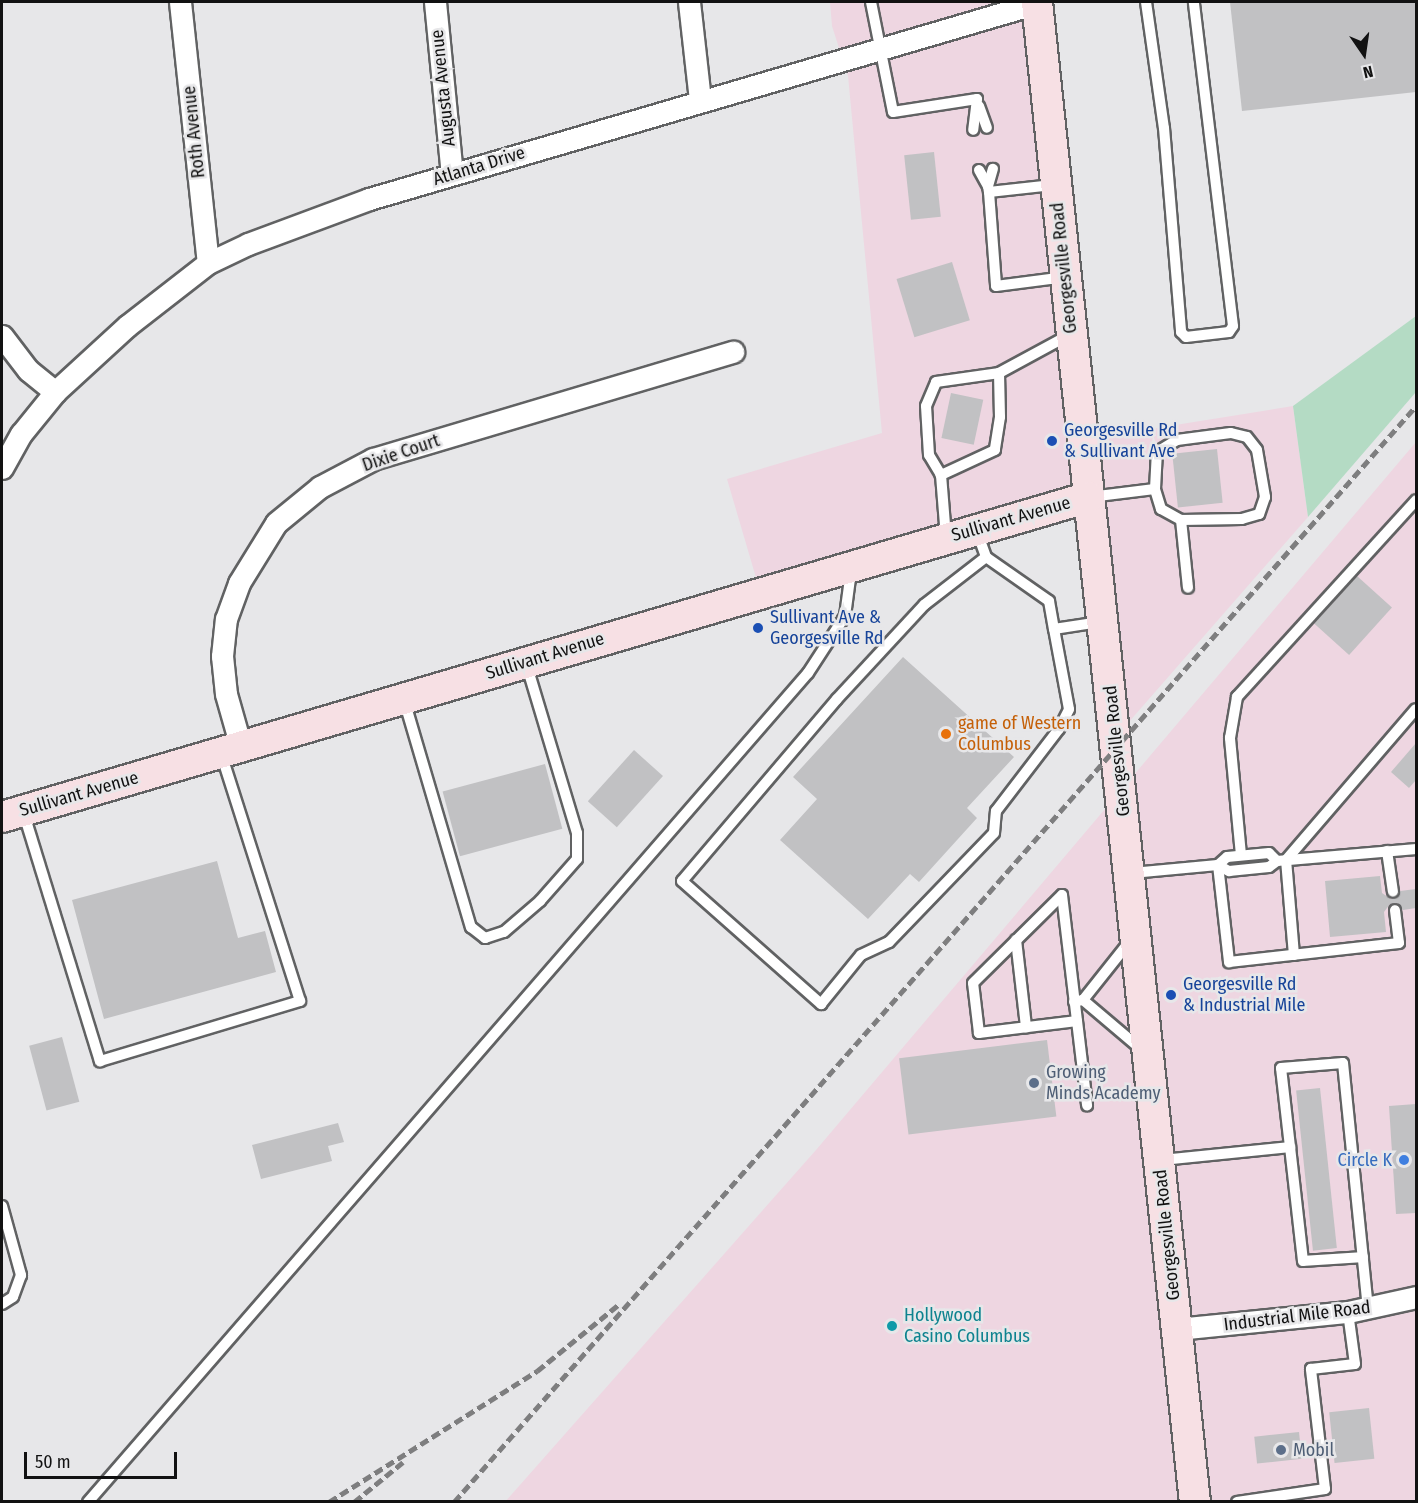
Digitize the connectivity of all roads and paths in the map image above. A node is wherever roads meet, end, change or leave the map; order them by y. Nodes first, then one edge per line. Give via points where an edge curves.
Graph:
1 (180, 2) edge
2 (435, 2) edge
3 (689, 2) edge
4 (871, 2) edge
5 (1040, 2) edge
6 (1146, 2) edge
7 (1194, 2) edge
8 (881, 46) junction
9 (700, 100) junction
10 (979, 105) junction
11 (987, 128) dead end
12 (973, 130) dead end
13 (993, 169) dead end
14 (979, 170) dead end
15 (452, 174) junction
16 (1056, 185) junction
17 (988, 189) junction
18 (208, 263) junction
19 (1065, 277) junction
20 (1071, 333) junction
21 (2, 336) edge
22 (733, 352) dead end
23 (999, 373) junction
24 (55, 392) junction
25 (2, 468) edge
26 (941, 475) junction
27 (1155, 489) junction
28 (1089, 497) junction
29 (1416, 500) edge
30 (1180, 520) junction
31 (946, 538) junction
32 (981, 543) junction
33 (852, 565) junction
34 (1188, 588) dead end
35 (1103, 622) junction
36 (1054, 629) junction
37 (526, 662) junction
38 (404, 699) junction
39 (1416, 709) edge
40 (231, 750) junction
41 (12, 814) edge
42 (1416, 849) edge
43 (1387, 851) junction
44 (1240, 855) junction
45 (1281, 860) junction
46 (1218, 865) junction
47 (1129, 873) junction
48 (1392, 892) dead end
49 (1395, 910) dead end
50 (1133, 936) junction
51 (1016, 940) junction
52 (1294, 955) junction
53 (1079, 1001) junction
54 (1077, 1021) junction
55 (1026, 1027) junction
56 (1146, 1052) junction
57 (1087, 1106) dead end
58 (1290, 1147) junction
59 (1159, 1160) junction
60 (2, 1206) edge
61 (1363, 1257) junction
62 (1416, 1297) edge
63 (2, 1304) edge
64 (1358, 1311) junction
65 (1177, 1329) junction
66 (88, 1502) edge
67 (1195, 1502) edge
68 (1237, 1502) edge

1 - 18 street, Roth Avenue
2 - 15 street, Augusta Avenue
3 - 9 street
4 - 8 lane
5 - 8 street, Atlanta Drive
5 - 16 main road, Georgesville Road
6 - 7 lane via 1164,128 1181,332 1186,337 1229,332 1233,326
8 - 9 street, Atlanta Drive
8 - 10 lane via 893,112 977,99
9 - 15 street, Atlanta Drive
10 - 11 lane
10 - 12 lane
13 - 17 lane
14 - 17 lane
15 - 18 street, Atlanta Drive via 281,231
16 - 17 lane
16 - 19 main road, Georgesville Road
17 - 19 lane via 996,286
18 - 24 street, Atlanta Drive via 127,326
19 - 20 main road, Georgesville Road
20 - 23 lane
20 - 28 main road, Georgesville Road
21 - 24 street via 28,370
22 - 40 street, Dixie Court via 373,459 320,487 276,523 240,583 226,619 222,656
23 - 26 lane via 1000,417 995,450
23 - 26 lane via 936,382 926,406 929,455
24 - 25 street, Atlanta Drive via 21,434
26 - 31 lane
27 - 28 lane
27 - 30 lane via 1161,509
27 - 30 lane via 1155,464 1165,444 1231,433 1253,442 1264,497 1259,514 1242,519
28 - 32 main road, Sullivant Avenue
28 - 35 main road, Georgesville Road
29 - 44 lane via 1237,697 1230,738
30 - 34 lane
31 - 32 main road, Sullivant Avenue
31 - 33 main road, Sullivant Avenue
32 - 36 lane via 1049,601
32 - 36 lane via 837,699 682,881 821,1004 861,955 889,942 994,833 996,811 1059,729 1069,709
33 - 37 main road, Sullivant Avenue
33 - 66 lane via 845,616 808,673
35 - 36 lane
35 - 47 main road, Georgesville Road
37 - 38 main road, Sullivant Avenue
37 - 38 lane via 577,833 577,859 540,901 504,933 485,938 471,927
38 - 40 main road, Sullivant Avenue
39 - 45 lane
40 - 41 main road, Sullivant Avenue
40 - 41 lane via 300,1001 100,1060
42 - 43 lane
43 - 45 lane
43 - 48 lane
44 - 45 lane via 1269,853
44 - 46 lane via 1227,857
45 - 46 lane via 1269,867 1229,871
45 - 52 lane
46 - 47 lane
46 - 52 lane via 1229,962
47 - 50 main road, Georgesville Road
49 - 52 lane via 1399,943
50 - 53 lane
50 - 56 main road, Georgesville Road
51 - 53 lane via 1062,895
51 - 55 lane
51 - 55 lane via 973,983 979,1033
53 - 54 lane
53 - 56 lane
54 - 55 lane
54 - 57 lane
56 - 59 main road, Georgesville Road
58 - 59 lane
58 - 61 lane via 1303,1261
58 - 61 lane via 1281,1068 1343,1063
59 - 65 main road, Georgesville Road
60 - 63 lane via 21,1275 13,1297
61 - 64 lane
62 - 64 street, Industrial Mile Road
64 - 65 street, Industrial Mile Road
64 - 68 lane via 1355,1364 1311,1370 1325,1489
65 - 67 main road, Georgesville Road

